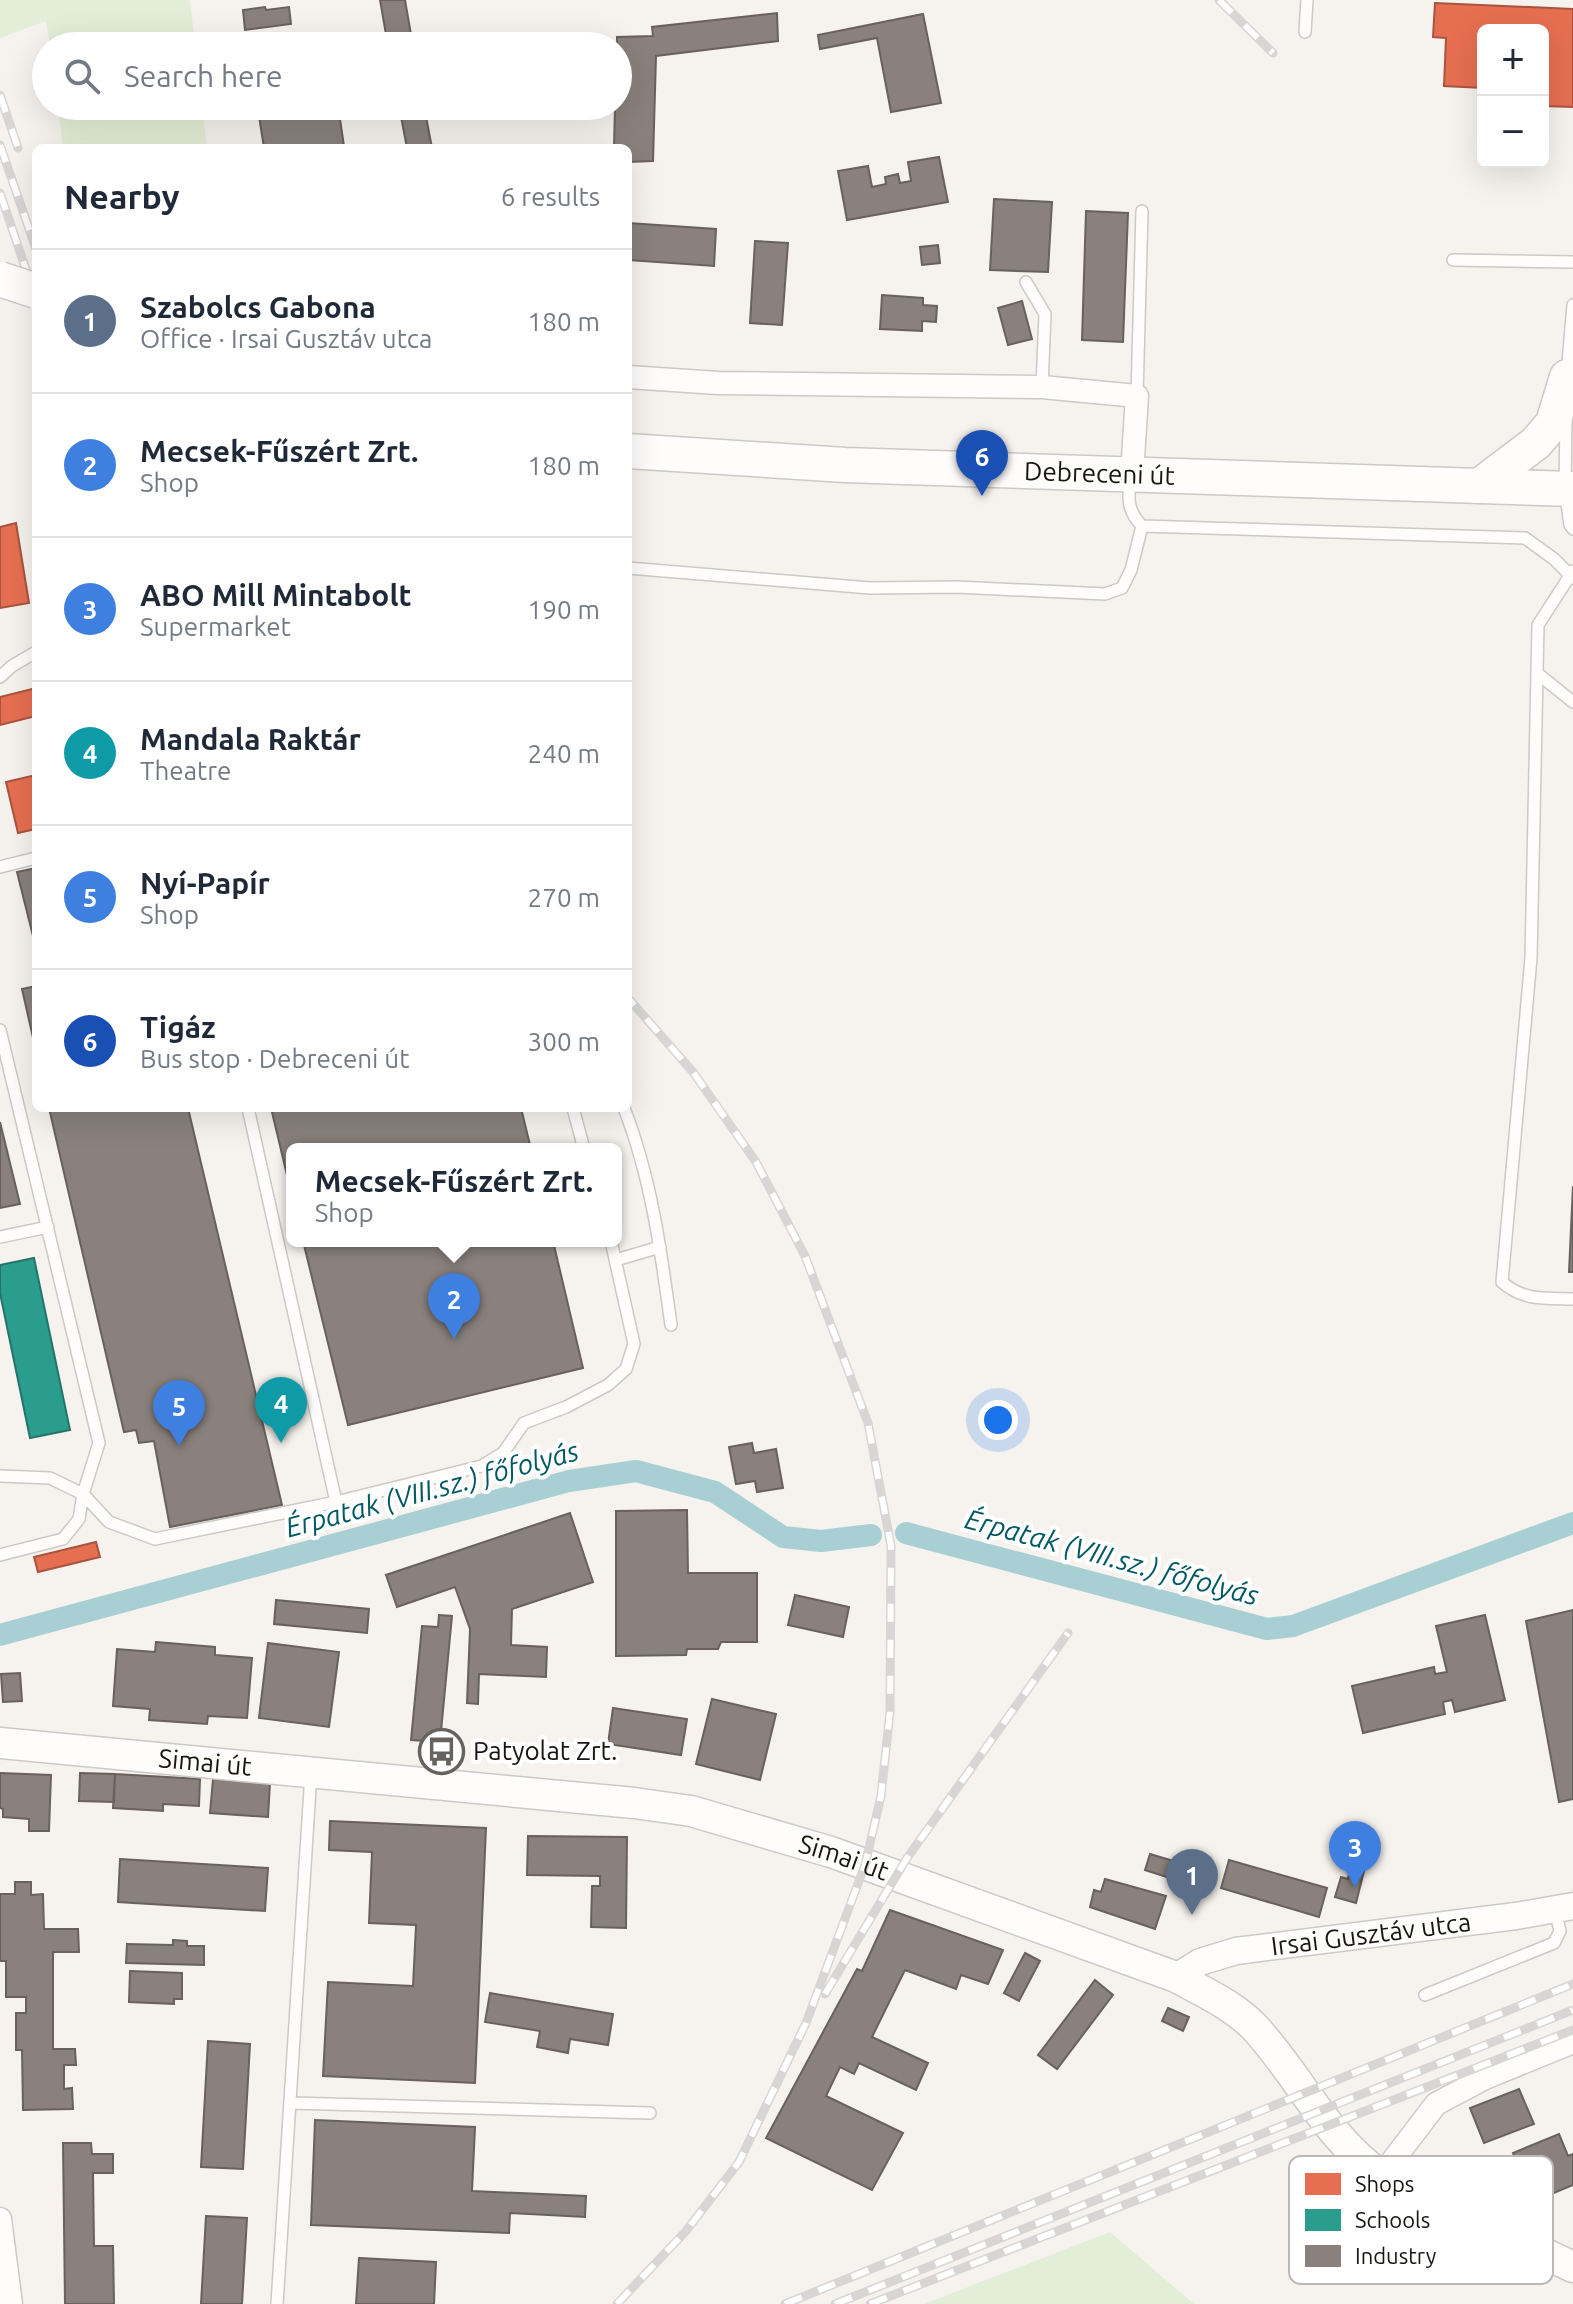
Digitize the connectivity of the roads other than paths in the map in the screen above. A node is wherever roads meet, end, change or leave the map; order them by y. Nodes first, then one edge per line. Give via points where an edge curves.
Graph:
1 (1307, 0) edge
2 (1305, 32) dead end
3 (1142, 211) dead end
4 (1453, 260) dead end
5 (1573, 262) edge
6 (0, 279) edge
7 (1026, 282) dead end
8 (32, 290) edge
9 (1573, 305) edge
10 (632, 377) edge
11 (1570, 384) edge
12 (1042, 387) junction
13 (1137, 396) junction
14 (632, 451) edge
15 (1132, 474) junction
16 (1479, 486) junction
17 (1569, 489) edge
18 (1142, 526) junction
19 (1573, 529) edge
20 (632, 568) edge
21 (1572, 575) edge
22 (32, 654) edge
23 (1537, 673) junction
24 (0, 677) edge
25 (1573, 702) edge
26 (32, 859) edge
27 (0, 867) edge
28 (0, 1030) edge
29 (249, 1112) edge
30 (574, 1112) edge
31 (626, 1112) edge
32 (582, 1143) edge
33 (48, 1227) junction
34 (0, 1237) edge
35 (613, 1247) edge
36 (660, 1247) junction
37 (616, 1260) junction
38 (1573, 1299) edge
39 (671, 1325) dead end
40 (0, 1476) edge
41 (83, 1494) junction
42 (336, 1502) junction
43 (0, 1555) edge
44 (0, 1743) edge
45 (311, 1772) junction
46 (1564, 1908) edge
47 (1176, 1977) junction
48 (1425, 1995) dead end
49 (1573, 2042) edge
50 (290, 2103) junction
51 (650, 2113) dead end
52 (1356, 2156) edge
53 (1396, 2156) edge
54 (0, 2219) edge
55 (1553, 2258) edge
56 (1573, 2267) edge
57 (11, 2304) edge
58 (277, 2304) edge

1 - 2 lane
3 - 13 lane
4 - 5 lane
6 - 8 main road, bridge
7 - 12 lane via 1045,314
9 - 11 lane
10 - 12 street
11 - 16 main road via 1553,423 1536,443
11 - 17 lane
12 - 13 street
13 - 15 street
14 - 15 main road, Debreceni út via 845,465
15 - 16 main road, Debreceni út
15 - 18 lane via 1129,508
16 - 17 main road, Debreceni út
17 - 19 lane
18 - 20 lane via 1122,588 1105,594 870,588
18 - 21 lane via 1525,538
21 - 23 lane via 1538,625
22 - 24 lane
23 - 25 lane
23 - 38 lane via 1531,958 1502,1282 1526,1297
26 - 27 lane
28 - 33 lane
29 - 42 lane
30 - 32 lane
31 - 36 lane
33 - 34 lane
33 - 41 lane via 99,1443
35 - 37 lane
36 - 37 lane
36 - 39 lane
37 - 42 lane via 634,1344 626,1369 608,1385 524,1423 503,1453 482,1466
40 - 41 lane via 50,1478
41 - 42 lane via 109,1522 155,1539
41 - 43 lane via 79,1519 63,1539
44 - 45 main road, Simai út
45 - 47 main road, Simai út via 691,1811 831,1852
45 - 50 lane
46 - 47 street, Irsai Gusztáv utca via 1236,1951 1200,1962
46 - 48 lane via 1554,1943
47 - 52 main road, Simai út via 1257,2029
49 - 53 street via 1436,2104
50 - 51 lane
50 - 58 lane
54 - 57 street
55 - 56 main road, Simai út

